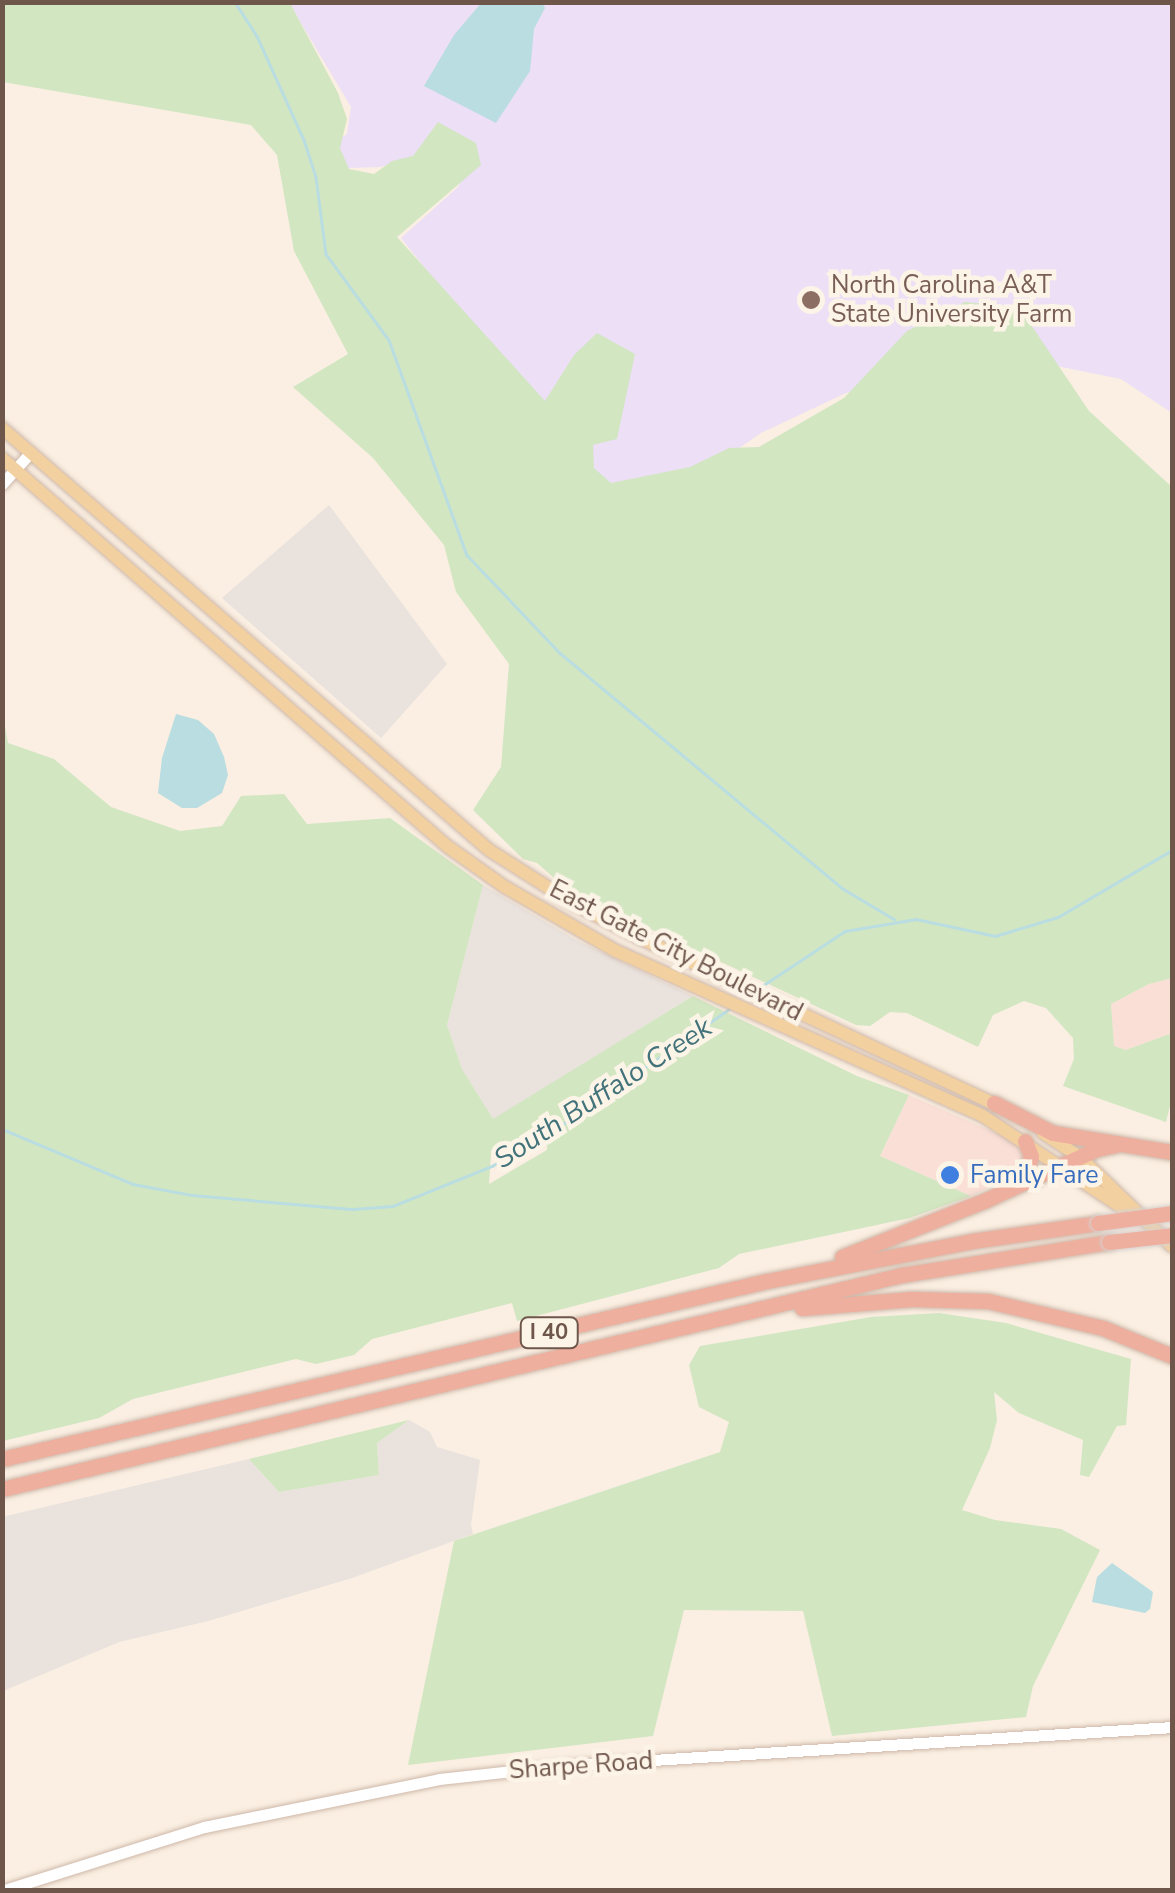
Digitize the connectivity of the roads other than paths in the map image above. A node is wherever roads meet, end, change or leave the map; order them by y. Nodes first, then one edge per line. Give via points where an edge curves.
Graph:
1 (2, 428) edge
2 (30, 453) junction
3 (2, 458) edge
4 (18, 471) junction
5 (2, 484) edge
6 (551, 890) junction
7 (538, 909) junction
8 (994, 1103) junction
9 (1025, 1141) junction
10 (1120, 1144) junction
11 (1172, 1152) edge
12 (1080, 1156) junction
13 (1062, 1166) junction
14 (1000, 1193) junction
15 (1172, 1213) edge
16 (1152, 1229) junction
17 (1172, 1235) edge
18 (1172, 1246) edge
19 (768, 1281) junction
20 (758, 1312) junction
21 (1172, 1356) edge
22 (2, 1459) edge
23 (2, 1488) edge
24 (1172, 1727) edge
25 (4, 1890) edge

1 - 2 main road, East Gate City Boulevard
2 - 4 street
2 - 6 main road, East Gate City Boulevard via 432,805
3 - 4 main road, East Gate City Boulevard
4 - 5 street
4 - 7 main road, East Gate City Boulevard via 447,846
6 - 7 main road
6 - 8 main road, East Gate City Boulevard
7 - 9 main road, East Gate City Boulevard
8 - 10 highway via 1053,1132
8 - 12 main road, East Gate City Boulevard
9 - 13 main road, East Gate City Boulevard
9 - 14 highway via 1028,1167
10 - 11 highway
10 - 12 highway
12 - 13 highway
12 - 16 main road, East Gate City Boulevard
13 - 14 highway
13 - 16 main road, East Gate City Boulevard
14 - 19 highway via 893,1239
15 - 19 highway, I 40, bridge via 939,1246
16 - 18 main road, East Gate City Boulevard
17 - 20 highway, I 40, bridge via 902,1275
19 - 22 highway, I 40
20 - 21 highway via 988,1300 1103,1328
20 - 23 highway, I 40
24 - 25 street, Sharpe Road via 558,1766 439,1780 204,1826

